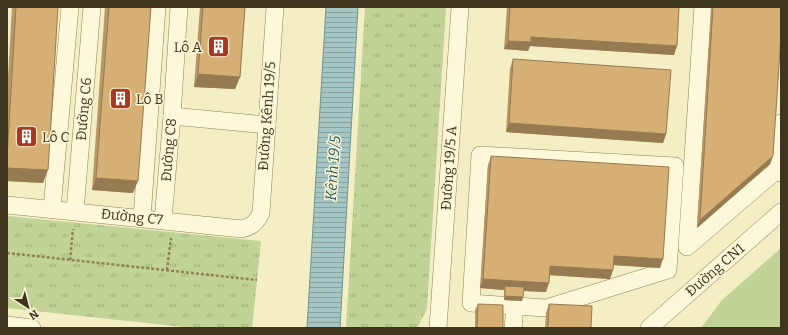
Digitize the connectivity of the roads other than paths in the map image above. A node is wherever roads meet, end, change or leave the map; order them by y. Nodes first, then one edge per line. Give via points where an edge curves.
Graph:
1 (70, 7) edge
2 (92, 7) edge
3 (157, 7) edge
4 (179, 7) edge
5 (275, 7) edge
6 (460, 7) edge
7 (703, 7) edge
8 (172, 116) junction
9 (781, 123) edge
10 (267, 125) junction
11 (779, 171) edge
12 (7, 205) edge
13 (52, 209) junction
14 (75, 211) junction
15 (781, 212) edge
16 (142, 218) junction
17 (163, 220) junction
18 (255, 223) joint
19 (515, 306) junction
20 (7, 325) edge
21 (32, 328) edge
22 (438, 328) edge
23 (513, 328) edge
24 (649, 328) edge

1 - 13 street, Đường C6
2 - 14 street, Đường C6
3 - 16 street
4 - 8 street, Đường C8
5 - 10 street, Đường Kênh 19/5
6 - 22 street, Đường 19/5 A
7 - 11 street via 687,247
8 - 10 street
8 - 17 street, Đường C8
9 - 11 street
10 - 18 street, Đường Kênh 19/5 via 261,213
12 - 13 street, Đường C7
13 - 14 street, Đường C7
14 - 16 street, Đường C7
15 - 24 street, Đường CN1
16 - 17 street, Đường C7
17 - 18 street, Đường C7 via 242,229 249,228
19 - 19 street via 471,303 480,155 675,166 668,270 546,308
19 - 23 street
20 - 21 street

